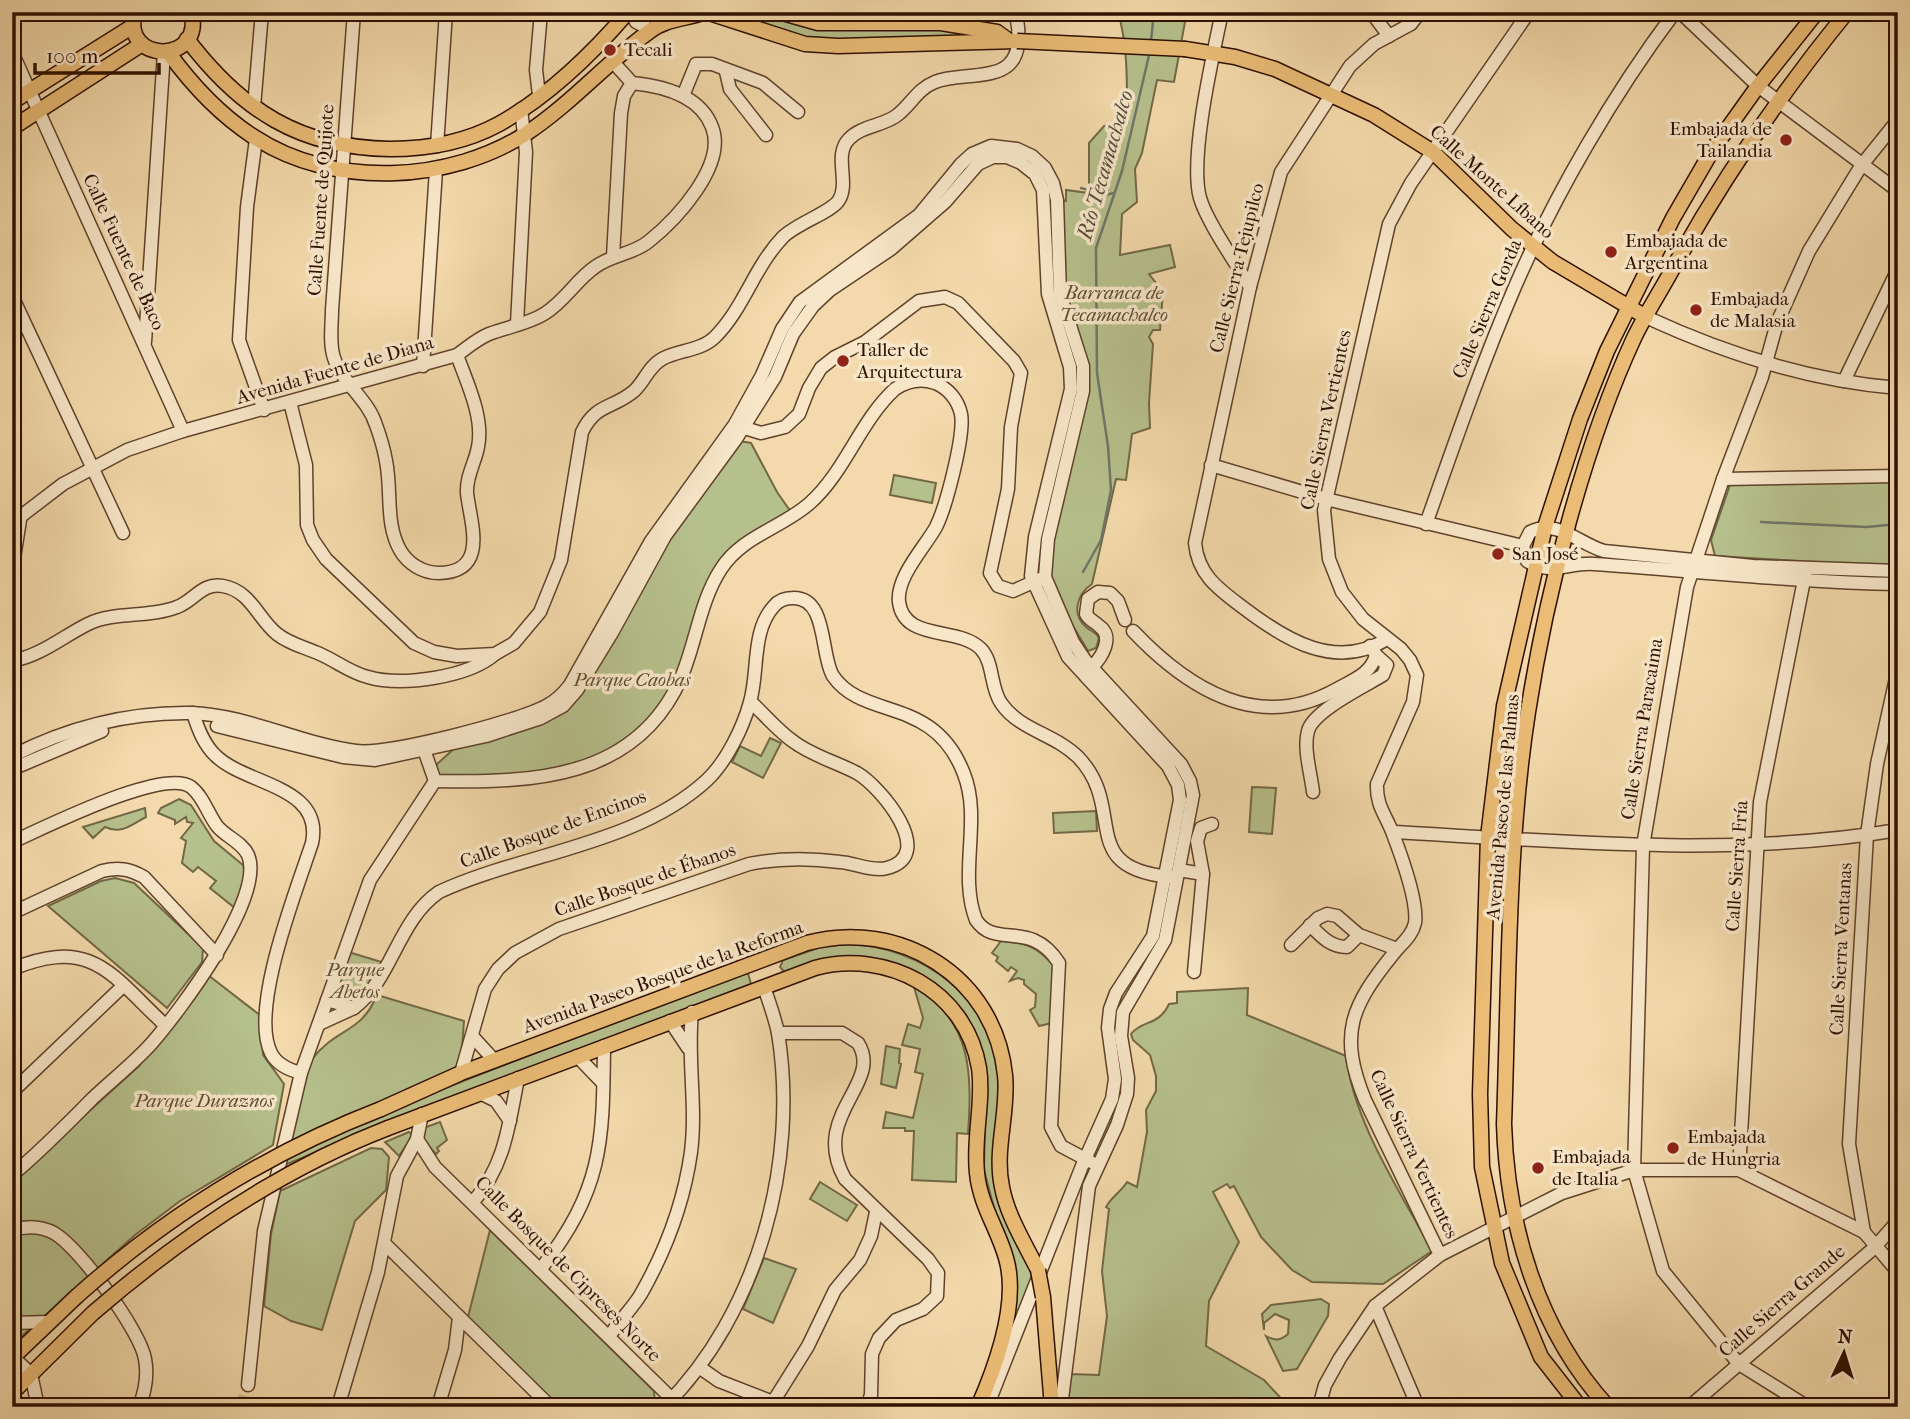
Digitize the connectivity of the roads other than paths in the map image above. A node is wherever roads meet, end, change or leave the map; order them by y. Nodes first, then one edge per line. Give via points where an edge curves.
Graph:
1 (191, 12) edge
2 (262, 12) edge
3 (354, 12) edge
4 (446, 12) edge
5 (541, 12) edge
6 (630, 12) edge
7 (705, 12) edge
8 (779, 12) edge
9 (1014, 12) edge
10 (1222, 12) edge
11 (1371, 12) edge
12 (1420, 12) edge
13 (1529, 12) edge
14 (1675, 12) edge
15 (1681, 12) edge
16 (1817, 12) edge
17 (1847, 12) edge
18 (134, 19) edge
19 (651, 30) junction
20 (1389, 36) junction
21 (187, 39) junction
22 (1013, 41) junction
23 (142, 44) junction
24 (12, 52) edge
25 (166, 52) junction
26 (1213, 54) junction
27 (614, 63) junction
28 (726, 72) junction
29 (632, 83) junction
30 (1758, 86) junction
31 (30, 89) junction
32 (1332, 93) junction
33 (539, 95) junction
34 (683, 96) junction
35 (12, 102) edge
36 (1777, 102) junction
37 (254, 107) junction
38 (521, 109) junction
39 (40, 112) junction
40 (798, 112) dead end
41 (1898, 120) edge
42 (12, 128) edge
43 (525, 134) junction
44 (765, 135) dead end
45 (256, 139) junction
46 (344, 146) junction
47 (437, 146) junction
48 (1433, 152) junction
49 (1861, 166) junction
50 (965, 168) junction
51 (342, 170) junction
52 (436, 170) junction
53 (1898, 191) edge
54 (1534, 246) junction
55 (613, 257) junction
56 (1898, 269) edge
57 (1250, 287) junction
58 (12, 296) edge
59 (1628, 307) junction
60 (1646, 317) junction
61 (517, 324) junction
62 (1076, 336) junction
63 (1063, 341) junction
64 (145, 342) junction
65 (457, 355) junction
66 (1766, 364) junction
67 (423, 366) junction
68 (1844, 381) junction
69 (351, 386) junction
70 (1898, 388) edge
71 (290, 402) junction
72 (264, 410) junction
73 (739, 427) junction
74 (183, 431) junction
75 (1211, 465) junction
76 (92, 467) junction
77 (1898, 476) edge
78 (1723, 479) junction
79 (1326, 499) junction
80 (16, 522) edge
81 (1426, 524) junction
82 (1545, 527) junction
83 (1568, 532) junction
84 (123, 533) dead end
85 (1523, 546) junction
86 (1535, 566) junction
87 (1693, 566) junction
88 (1807, 568) junction
89 (1558, 569) junction
90 (12, 571) edge
91 (1898, 571) edge
92 (1039, 580) junction
93 (1804, 582) junction
94 (1898, 584) edge
95 (1125, 620) dead end
96 (1133, 631) dead end
97 (1387, 639) junction
98 (1373, 651) junction
99 (495, 654) junction
100 (12, 661) edge
101 (1092, 667) junction
102 (1898, 669) edge
103 (751, 702) junction
104 (195, 717) junction
105 (1136, 724) junction
106 (422, 745) junction
107 (12, 756) edge
108 (12, 769) edge
109 (435, 781) junction
110 (1313, 792) dead end
111 (1212, 824) dead end
112 (1898, 830) edge
113 (1393, 832) junction
114 (1867, 835) junction
115 (1488, 837) junction
116 (1516, 838) junction
117 (12, 842) edge
118 (1757, 844) junction
119 (1643, 846) junction
120 (1168, 860) junction
121 (1141, 872) junction
122 (1203, 874) junction
123 (1174, 875) junction
124 (1161, 894) junction
125 (12, 913) edge
126 (1310, 925) junction
127 (1359, 935) junction
128 (1291, 945) dead end
129 (1397, 949) junction
130 (217, 955) junction
131 (760, 960) junction
132 (12, 969) edge
133 (1194, 972) dead end
134 (123, 986) junction
135 (768, 986) junction
136 (327, 1000) junction
137 (354, 1008) junction
138 (692, 1012) junction
139 (670, 1021) junction
140 (319, 1024) junction
141 (165, 1025) junction
142 (778, 1032) junction
143 (473, 1037) junction
144 (604, 1046) junction
145 (688, 1048) junction
146 (577, 1056) junction
147 (494, 1060) junction
148 (301, 1073) junction
149 (461, 1073) junction
150 (518, 1078) junction
151 (603, 1083) junction
152 (12, 1093) edge
153 (480, 1093) junction
154 (422, 1114) junction
155 (510, 1121) junction
156 (417, 1139) junction
157 (1066, 1149) junction
158 (1091, 1161) junction
159 (401, 1164) junction
160 (435, 1167) junction
161 (1634, 1170) junction
162 (1739, 1170) junction
163 (12, 1175) edge
164 (1076, 1180) junction
165 (473, 1202) junction
166 (876, 1212) junction
167 (1513, 1216) junction
168 (1898, 1221) edge
169 (1493, 1228) junction
170 (12, 1230) edge
171 (1864, 1232) junction
172 (384, 1243) junction
173 (1874, 1248) junction
174 (1440, 1255) junction
175 (403, 1262) junction
176 (540, 1270) junction
177 (378, 1272) junction
178 (1898, 1272) edge
179 (1375, 1306) junction
180 (459, 1317) junction
181 (12, 1322) edge
182 (50, 1322) junction
183 (477, 1337) junction
184 (609, 1337) junction
185 (455, 1350) junction
186 (707, 1354) junction
187 (13, 1358) edge
188 (1739, 1364) junction
189 (699, 1367) junction
190 (31, 1374) junction
191 (691, 1378) junction
192 (719, 1381) junction
193 (248, 1385) tunnel mouth
194 (12, 1393) edge
195 (12, 1400) edge
196 (668, 1403) edge
197 (779, 1404) edge
198 (26, 1407) edge
199 (38, 1407) edge
200 (139, 1407) edge
201 (338, 1407) edge
202 (438, 1407) edge
203 (551, 1407) edge
204 (867, 1407) edge
205 (978, 1407) edge
206 (987, 1407) edge
207 (1052, 1407) edge
208 (1061, 1407) edge
209 (1319, 1407) edge
210 (1418, 1407) edge
211 (1580, 1407) edge
212 (1608, 1407) edge
213 (1689, 1407) edge
214 (1808, 1407) edge

1 - 21 main road
2 - 37 street
3 - 46 street, Calle Fuente de Quijote
4 - 47 street
5 - 33 street via 536,70
6 - 19 street via 636,22
6 - 33 main road via 597,47
7 - 19 main road
7 - 22 main road, Calle Monte Líbano via 806,44
8 - 22 main road, Calle Monte Líbano via 818,23 941,23 997,32
9 - 99 street via 1018,47 1007,66 992,74 938,80 912,97 899,115 848,139 843,150 840,200 792,228 776,244 713,340 660,360 636,389 599,408 589,419 582,432 561,560 551,588 528,629
10 - 26 street
11 - 20 street
12 - 20 street, Calle Sierra Tejupilco via 1411,24
13 - 48 street, Calle Sierra Vertientes
14 - 54 street, Calle Sierra Gorda via 1605,117
15 - 30 street
16 - 30 main road, Avenida Paseo de las Palmas
17 - 36 main road, Avenida Paseo de las Palmas
18 - 23 main road
18 - 31 main road
19 - 27 main road
20 - 32 street, Calle Sierra Tejupilco via 1361,55
21 - 25 main road
21 - 37 main road via 223,82
22 - 26 main road, Calle Monte Líbano, bridge
23 - 25 main road
23 - 39 main road
24 - 31 street, Calle Fuente de Baco
25 - 45 main road via 190,82
25 - 64 street
26 - 32 main road, Calle Monte Líbano via 1252,61
26 - 57 street via 1200,155 1200,197
27 - 29 street
27 - 43 main road
28 - 34 street via 712,64 696,64
28 - 40 street via 763,83
28 - 44 street via 730,89
29 - 34 street, Avenida Fuente de Diana
29 - 55 street via 621,113
30 - 36 street
30 - 59 main road, Avenida Paseo de las Palmas via 1695,179
31 - 35 main road
31 - 39 street, Calle Fuente de Baco
32 - 48 main road, Calle Monte Líbano
32 - 57 street, Calle Sierra Tejupilco via 1281,172
33 - 38 main road
34 - 55 street, Avenida Fuente de Diana via 698,105 709,120 715,135 712,164 691,197 648,242
36 - 49 street
36 - 60 main road, Avenida Paseo de las Palmas via 1715,195
37 - 46 main road via 299,133
38 - 43 street
38 - 47 main road via 498,125
39 - 42 main road
39 - 64 street, Calle Fuente de Baco
41 - 49 street, Calle Sierra Paracaima
43 - 52 main road via 492,152
43 - 61 street
45 - 51 main road via 295,157
45 - 72 street via 239,340
46 - 47 main road
46 - 51 street, Calle Fuente de Quijote
48 - 54 main road, Calle Monte Líbano
48 - 79 street, Calle Sierra Vertientes via 1399,202 1383,242
49 - 53 street
49 - 66 street, Calle Sierra Paracaima via 1788,293
50 - 62 street via 972,154 1002,146 1032,156 1045,168 1057,200 1060,293
50 - 63 street via 993,157 1007,158 1035,174 1046,207 1048,294
50 - 73 street via 919,215 800,302 782,329
51 - 52 main road
51 - 69 street, Calle Fuente de Quijote via 332,342 334,359
52 - 67 street
54 - 59 main road, Calle Monte Líbano
54 - 81 street, Calle Sierra Gorda via 1482,367
55 - 61 street, Avenida Fuente de Diana via 587,273 542,316
56 - 68 street
57 - 75 street, Calle Sierra Tejupilco
58 - 76 street
59 - 60 main road, Calle Monte Líbano
59 - 82 main road, Avenida Paseo de las Palmas via 1592,387
60 - 66 street, Calle Monte Líbano
60 - 83 main road, Avenida Paseo de las Palmas via 1612,391
61 - 65 street, Avenida Fuente de Diana via 478,339
62 - 63 street
62 - 92 street via 1083,390
63 - 92 street via 1071,389 1035,537 1031,576
64 - 74 street, Calle Fuente de Baco
65 - 67 street, Avenida Fuente de Diana
65 - 69 street, Calle Fuente de Quijote via 480,422 467,492 476,532 468,560 447,572 420,569 399,548 376,426 370,409
66 - 68 street, Calle Monte Líbano
66 - 78 street, Calle Sierra Paracaima
67 - 69 street, Avenida Fuente de Diana
68 - 70 street, Calle Monte Líbano
69 - 71 street, Avenida Fuente de Diana
71 - 72 street, Avenida Fuente de Diana
71 - 99 street via 306,465 307,525 327,559 414,643 457,656
72 - 74 street, Avenida Fuente de Diana
73 - 92 street via 767,433 790,423 821,368 919,301 933,297 958,303 1021,373 1011,427 1008,489 989,568 994,582 1008,591
73 - 106 street via 657,531 577,690 556,711 504,730
74 - 76 street, Avenida Fuente de Diana
75 - 79 street
75 - 98 street, Calle Sierra Tejupilco via 1195,542 1206,577 1287,639 1330,652
76 - 80 street, Avenida Fuente de Diana
76 - 84 street
77 - 78 street
78 - 87 street, Calle Sierra Paracaima
79 - 81 street
79 - 97 street, Calle Sierra Vertientes via 1326,545 1333,573 1352,607
80 - 90 street
81 - 85 street
82 - 83 street
82 - 85 street via 1530,532
82 - 86 main road, Avenida Paseo de las Palmas
83 - 87 street via 1604,551
83 - 89 main road, Avenida Paseo de las Palmas
85 - 86 street via 1527,561
86 - 89 street
86 - 115 main road, Avenida Paseo de las Palmas via 1504,705
87 - 88 street
87 - 89 street via 1589,564
87 - 93 street
87 - 119 street, Calle Sierra Paracaima via 1676,641
88 - 91 street
88 - 93 street, Calle Sierra Fría
89 - 116 main road, Avenida Paseo de las Palmas via 1528,713
92 - 101 street
92 - 105 street via 1075,667
93 - 94 street
93 - 118 street, Calle Sierra Fría via 1764,771
95 - 101 street via 1110,593 1098,592 1088,599 1086,614 1102,629 1105,640 1104,654
96 - 98 street via 1189,679 1241,705 1264,709 1285,709 1323,697 1366,672 1374,664
97 - 98 street
97 - 113 street, Calle Sierra Vertientes via 1410,660 1417,675 1413,702 1377,784 1381,813
98 - 110 street via 1387,664 1383,675 1319,715 1309,727
99 - 100 street via 468,669 419,680 381,681 292,645 240,592 211,586 181,606 89,624 53,646
101 - 105 street
102 - 114 street, Calle Sierra Ventanas
103 - 137 street, Calle Bosque de Encinos via 716,769 670,805 613,832 433,896 405,929 371,992
103 - 143 street, Calle Bosque de Ébanos via 796,744 859,774 877,788 904,830 902,859 879,869 829,860 749,864 559,929 515,953 498,969 476,1013
103 - 157 street, Calle Bosque de Encinos via 768,614 776,603 798,597 817,615 834,677 862,699 917,718 953,752 970,797 970,881 976,920 992,933 1035,939 1059,963 1051,1128
104 - 106 street via 359,760 382,759
104 - 107 street via 142,716 79,728
104 - 108 street via 111,728
104 - 148 street via 205,744 217,758 294,797 313,823 312,843 269,980 266,1021 274,1057
105 - 120 street via 1178,785 1180,800
105 - 123 street via 1181,764 1190,781 1192,802
106 - 109 street
109 - 121 street via 511,780 564,772 613,755 640,738 677,687 712,585 729,559 820,493 895,389 907,382 927,381 955,398 962,423 948,494 937,525 903,583 900,607 914,626 967,640 980,649 995,693 1008,712 1068,748 1090,772 1103,802 1113,853 1127,867
109 - 136 street via 370,880
111 - 122 street via 1201,828 1198,836
112 - 114 street
113 - 115 street
113 - 129 street, Calle Sierra Vertientes via 1415,921
114 - 118 street
114 - 171 street, Calle Sierra Ventanas via 1849,1144
115 - 116 street
115 - 169 main road, Avenida Paseo de las Palmas via 1479,1094 1482,1167
116 - 119 street
116 - 167 main road, Avenida Paseo de las Palmas via 1504,1124
117 - 130 street via 155,784 181,782 191,787 216,825 242,846 250,867 236,919
118 - 119 street
118 - 162 street, Calle Sierra Fría
119 - 161 street, Calle Sierra Paracaima
120 - 121 street
120 - 123 street
121 - 123 street
121 - 124 street
122 - 123 street
122 - 133 street
123 - 124 street
123 - 158 street via 1162,948 1123,1012 1127,1094 1117,1125
124 - 158 street via 1150,943 1110,1009 1114,1092
125 - 130 street via 102,871 131,870 144,877
126 - 127 street via 1327,914 1337,916
126 - 127 street via 1339,947 1347,947
126 - 128 street
127 - 129 street
129 - 174 street, Calle Sierra Vertientes via 1361,996 1351,1030 1351,1053 1365,1100
130 - 141 street
131 - 135 main road via 776,966 778,973
131 - 135 main road via 750,973 757,985
131 - 147 main road, Avenida Paseo Bosque de la Reforma
131 - 207 main road, Avenida Paseo Bosque de la Reforma, bridge via 820,940 876,938 923,953 964,983 990,1020 1001,1048 1006,1094 1002,1187 1038,1270
132 - 134 street via 65,956 81,957 97,963
134 - 141 street
134 - 152 street
135 - 138 main road
135 - 142 street
135 - 205 main road via 837,963 884,965 936,992 967,1032 980,1079 978,1182 1010,1277 1002,1343
136 - 137 street
136 - 140 street
137 - 140 street, Calle Bosque de Encinos
138 - 139 main road
138 - 145 street
139 - 144 main road
139 - 145 street
140 - 148 street
141 - 163 street via 151,1044
142 - 166 street via 842,1033 861,1048 860,1081 839,1119 835,1151 845,1179
142 - 186 street via 783,1112 768,1220 750,1273
143 - 147 street
143 - 149 street, Calle Bosque de Ébanos
144 - 146 main road
144 - 151 street
145 - 184 street via 693,1099 691,1151 681,1202 664,1251 640,1296
146 - 150 main road
146 - 151 street
147 - 149 main road, Avenida Paseo Bosque de la Reforma
148 - 193 street via 264,1231
149 - 182 main road, Avenida Paseo Bosque de la Reforma, bridge via 264,1161 187,1207
150 - 153 main road
150 - 155 street
151 - 176 street via 597,1163 584,1202
153 - 154 main road
153 - 155 street via 501,1105
154 - 156 street
154 - 190 main road, bridge via 347,1144 203,1226 144,1269
155 - 165 street via 498,1165
156 - 159 street
156 - 160 street, Calle Bosque de Cipreses Norte
157 - 158 street
157 - 164 street
158 - 164 street
158 - 208 street
159 - 160 street via 418,1159
159 - 172 street
160 - 165 street, Calle Bosque de Cipreses Norte
161 - 162 street, Calle Sierra Vertientes
161 - 167 street, Calle Sierra Vertientes via 1562,1193
161 - 188 street, Calle Sierra Paracaima via 1663,1271
162 - 171 street
164 - 206 street
165 - 176 street, Calle Bosque de Cipreses Norte
166 - 197 street via 865,1253 835,1290
166 - 204 street via 932,1263 939,1285 929,1306 896,1320 879,1338 872,1354
167 - 169 street, Calle Sierra Vertientes
167 - 212 main road, Avenida Paseo de las Palmas via 1538,1292 1568,1355
168 - 173 street, Calle Sierra Grande
169 - 174 street, Calle Sierra Vertientes
169 - 211 main road, Avenida Paseo de las Palmas via 1502,1263 1541,1357
170 - 200 street via 37,1228 58,1236 102,1284 145,1356 146,1378
171 - 173 street
172 - 175 street
172 - 177 street
173 - 178 street
173 - 188 street, Calle Sierra Grande
174 - 179 street, Calle Sierra Vertientes
175 - 177 street
175 - 180 street
176 - 184 street, Calle Bosque de Cipreses Norte
177 - 201 street
179 - 209 street, Calle Sierra Vertientes via 1340,1357
179 - 210 street
180 - 183 street
180 - 185 street
181 - 182 street
182 - 187 main road, Avenida Paseo Bosque de la Reforma
183 - 185 street
183 - 203 street
184 - 196 street, Calle Bosque de Cipreses Norte
185 - 202 street
186 - 189 street
186 - 192 street
187 - 190 street
188 - 213 street, Calle Sierra Grande
188 - 214 street, Calle Sierra Paracaima
189 - 191 street
189 - 192 street
190 - 194 main road
190 - 199 street
191 - 192 street
191 - 196 street
192 - 197 street
195 - 198 street

